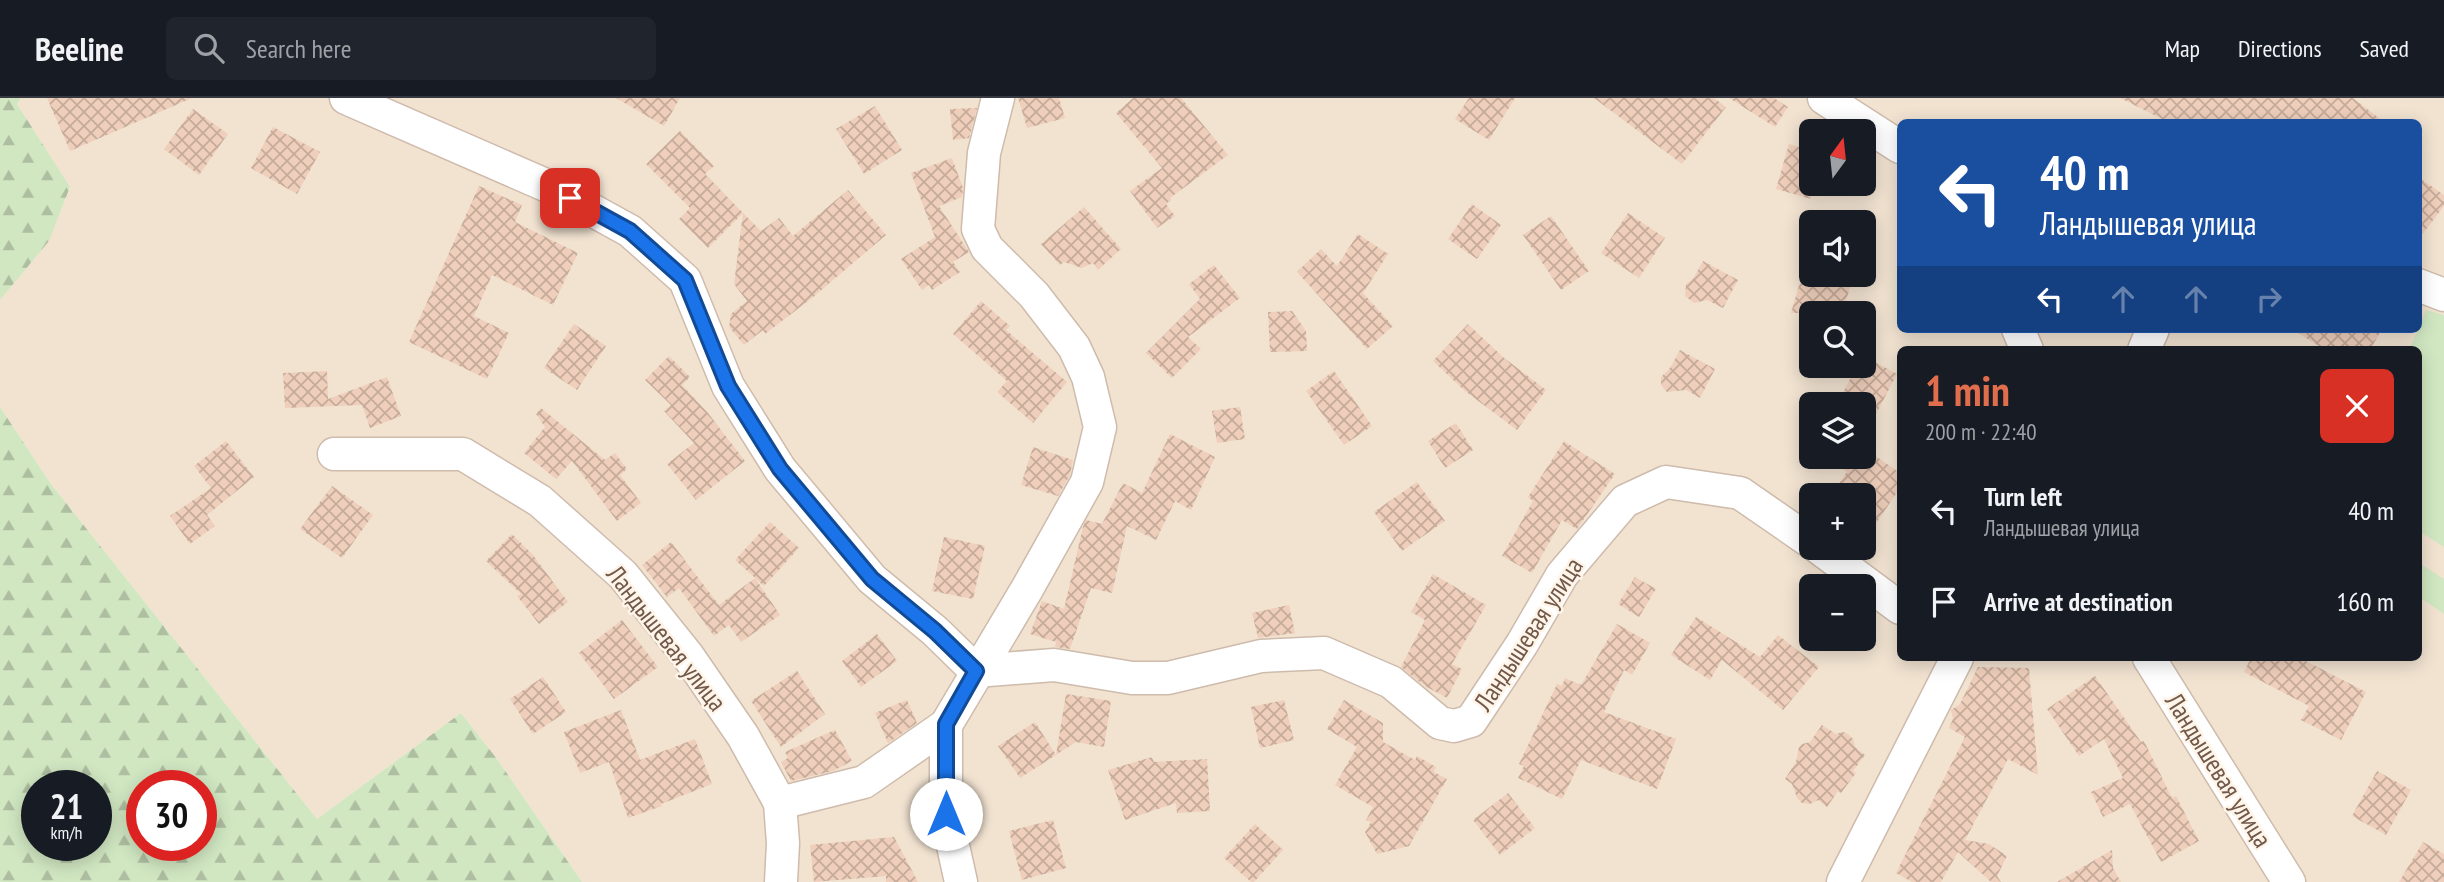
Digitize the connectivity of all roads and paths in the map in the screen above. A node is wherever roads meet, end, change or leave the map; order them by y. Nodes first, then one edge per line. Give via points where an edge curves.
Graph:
1 (346, 98) edge
2 (998, 98) edge
3 (1824, 98) edge
4 (1897, 145) edge
5 (2422, 287) edge
6 (2444, 295) edge
7 (334, 454) dead end
8 (1799, 534) edge
9 (1835, 560) edge
10 (1897, 606) edge
11 (1954, 661) edge
12 (2151, 661) edge
13 (976, 671) junction
14 (946, 724) junction
15 (780, 803) junction
16 (781, 882) edge
17 (961, 882) edge
18 (1843, 882) edge
19 (2289, 882) edge

1 - 13 street via 562,194 630,231 685,280 728,386 780,469 872,579
2 - 13 street via 984,153 978,229 987,248 1034,295 1074,347 1088,377 1100,427 1087,482
3 - 4 street
5 - 6 street
7 - 15 street, Ландышевая улица via 463,454 540,501 623,575 688,656 743,736
8 - 13 street, Ландышевая улица via 1740,493 1666,482 1625,501 1562,575 1471,721 1454,726 1440,723 1391,682 1324,653 1261,656 1168,678 1132,678 1054,664
9 - 10 street
11 - 18 street
12 - 19 street, Ландышевая улица
13 - 14 street
14 - 15 street via 864,782
14 - 17 street via 946,814
15 - 16 street, Ландышевая улица

